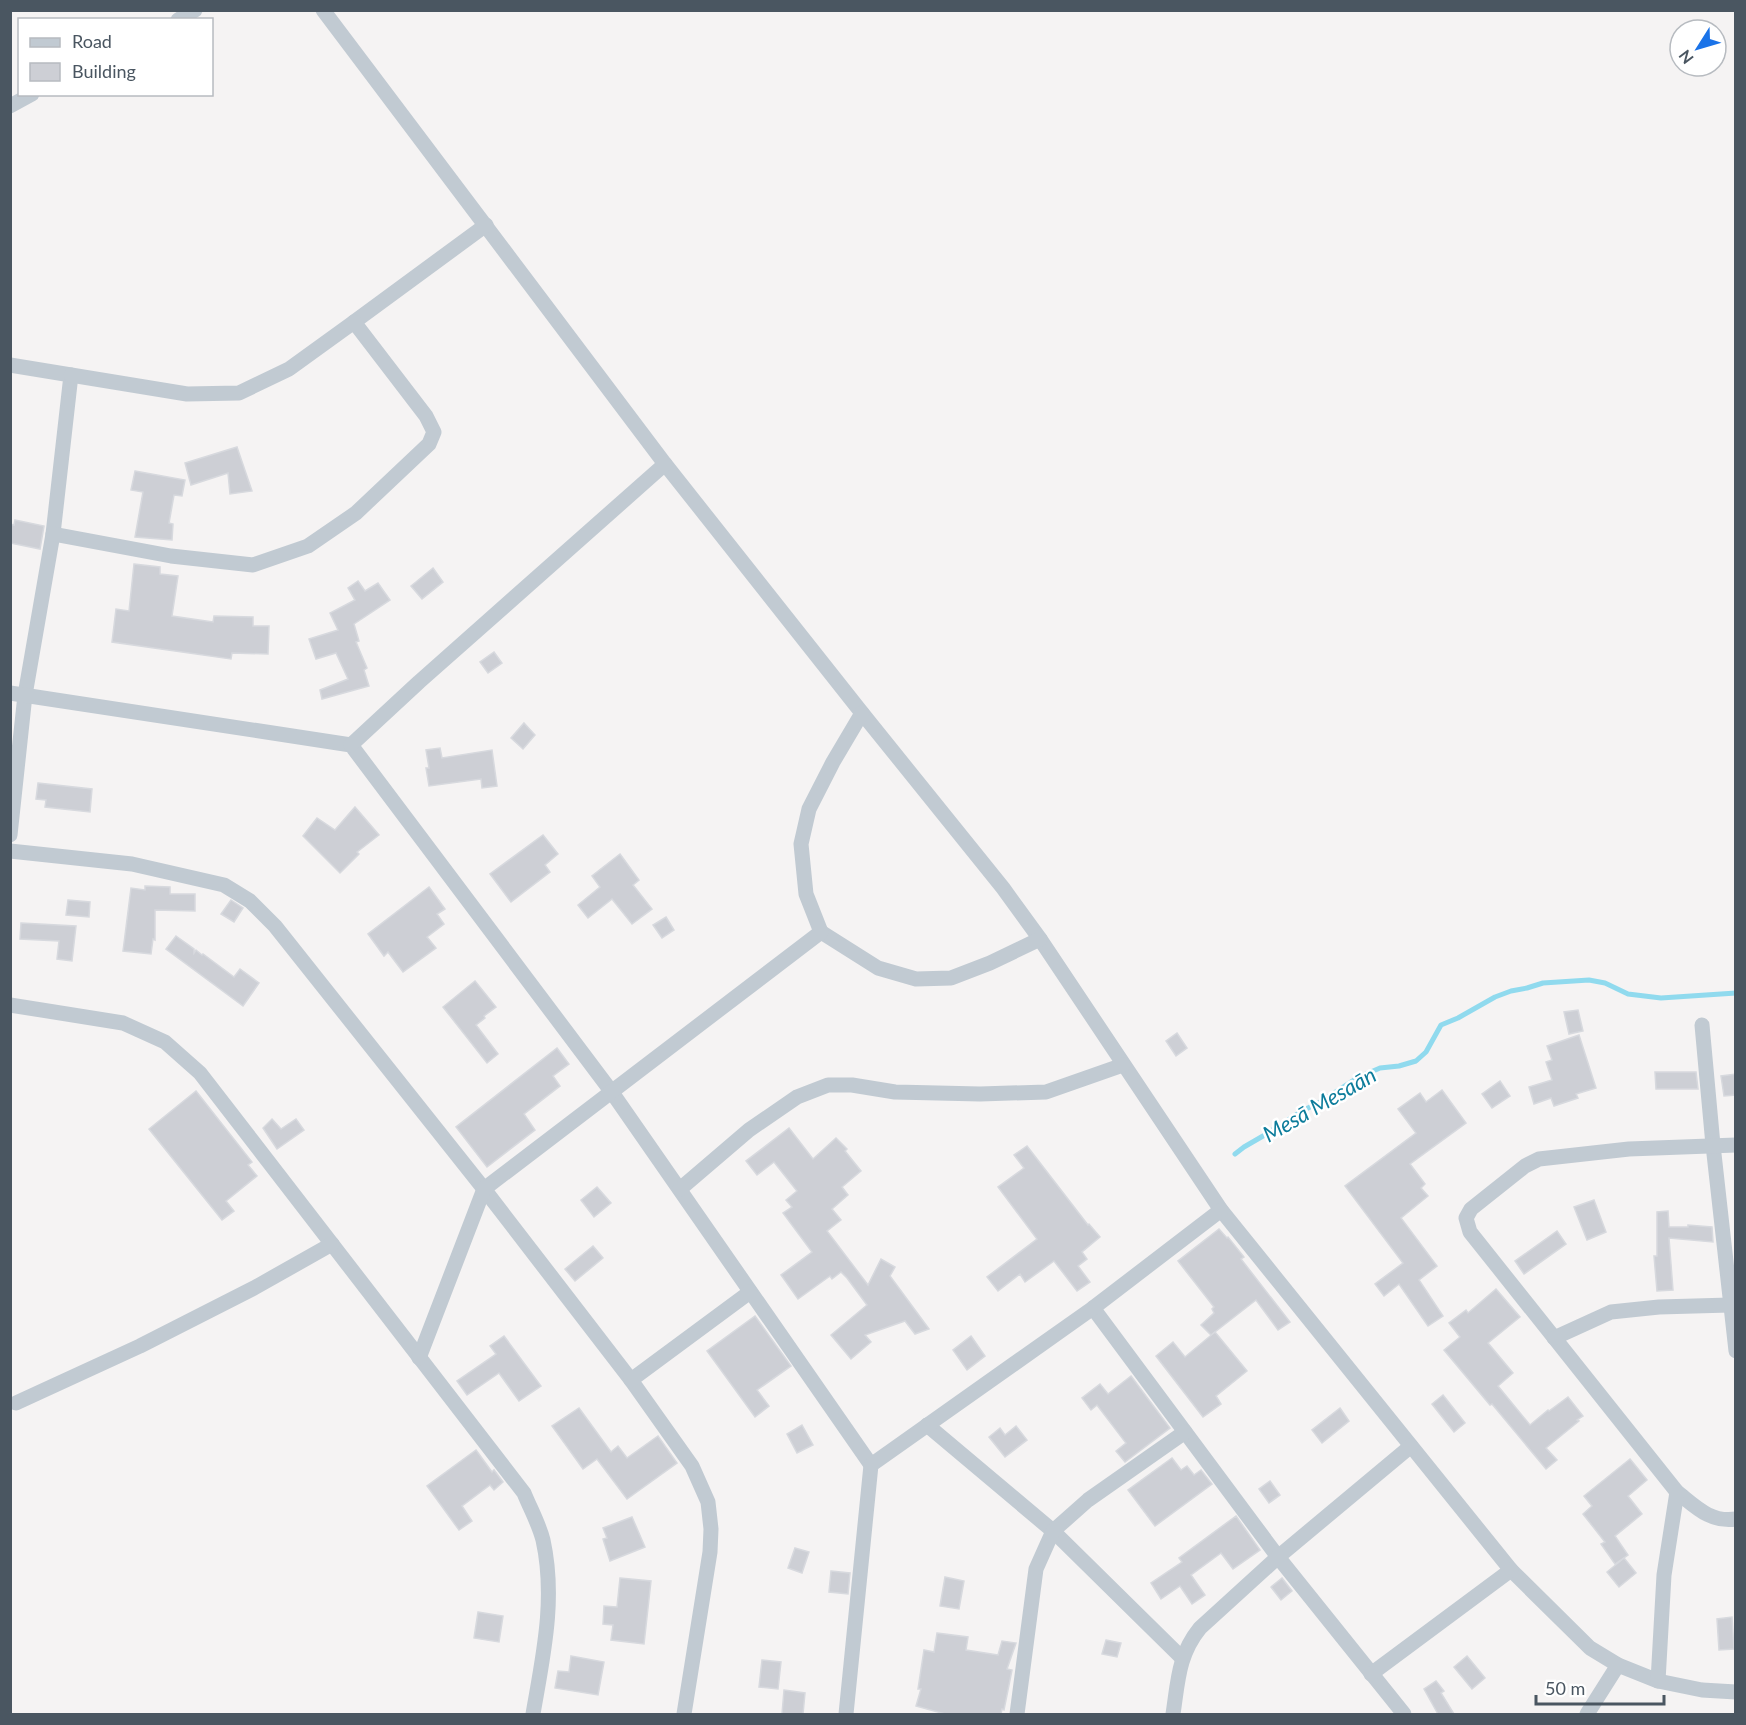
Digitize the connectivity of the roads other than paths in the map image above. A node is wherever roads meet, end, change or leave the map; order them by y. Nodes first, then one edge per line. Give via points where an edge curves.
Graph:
1 (195, 10) edge
2 (323, 10) edge
3 (181, 18) edge
4 (28, 96) edge
5 (10, 106) edge
6 (486, 225) junction
7 (354, 322) junction
8 (10, 365) edge
9 (71, 375) junction
10 (665, 464) junction
11 (53, 534) junction
12 (18, 694) edge
13 (862, 713) junction
14 (351, 745) junction
15 (10, 835) edge
16 (10, 851) edge
17 (820, 932) junction
18 (1040, 939) junction
19 (10, 1005) edge
20 (1702, 1025) dead end
21 (1123, 1065) junction
22 (612, 1091) junction
23 (1736, 1144) edge
24 (1713, 1145) junction
25 (484, 1189) junction
26 (680, 1190) junction
27 (1221, 1210) junction
28 (332, 1244) junction
29 (1731, 1279) edge
30 (750, 1292) junction
31 (1730, 1305) junction
32 (1093, 1308) junction
33 (1554, 1338) junction
34 (1736, 1351) edge
35 (419, 1358) junction
36 (631, 1380) junction
37 (16, 1403) dead end
38 (927, 1425) junction
39 (1185, 1432) junction
40 (1410, 1446) junction
41 (871, 1465) junction
42 (1677, 1492) junction
43 (1736, 1519) edge
44 (1053, 1531) junction
45 (1278, 1557) junction
46 (1511, 1570) junction
47 (1182, 1658) junction
48 (1618, 1665) junction
49 (1371, 1674) junction
50 (1658, 1681) junction
51 (1736, 1692) edge
52 (533, 1714) edge
53 (684, 1714) edge
54 (846, 1714) edge
55 (1017, 1714) edge
56 (1173, 1714) edge
57 (1404, 1714) edge
58 (1587, 1714) edge

1 - 3 street
2 - 6 street
4 - 5 street
6 - 7 street
6 - 10 street
7 - 9 street via 289,369 239,393 187,394
7 - 11 street via 434,432 429,444 356,513 308,546 253,565 171,556
8 - 9 street
9 - 11 street
10 - 13 street
10 - 14 street
11 - 12 street
12 - 14 street
12 - 15 street
13 - 17 street via 809,809 801,844 806,894
13 - 18 street via 1004,888
14 - 22 street
16 - 25 street via 132,864 224,885 250,901 275,926
17 - 18 street via 878,968 916,979 951,978
17 - 22 street
18 - 21 street
19 - 28 street via 123,1023 165,1042 200,1073
20 - 24 street
21 - 26 street via 1046,1092 895,1092 828,1085 797,1097 749,1130
21 - 27 street
22 - 25 street
22 - 26 street
23 - 24 street
24 - 29 street
24 - 33 street via 1539,1159 1471,1209 1466,1218 1470,1232
25 - 35 street
25 - 36 street
26 - 30 street
27 - 32 street
27 - 40 street
28 - 35 street
28 - 37 street via 182,1325
29 - 31 street
30 - 36 street
30 - 41 street
31 - 33 street via 1611,1312
31 - 34 street
32 - 38 street
32 - 39 street
33 - 42 street
35 - 52 street via 524,1493 543,1538 549,1621
36 - 53 street via 692,1466 708,1502 710,1552
38 - 41 street
38 - 44 street
39 - 44 street via 1088,1500
39 - 45 street
40 - 45 street
40 - 46 street
41 - 54 street
42 - 43 street via 1707,1516
42 - 50 street via 1664,1575
44 - 47 street
44 - 55 street via 1036,1569
45 - 47 street via 1200,1628
45 - 49 street
46 - 48 street via 1590,1648
46 - 49 street
47 - 56 street
48 - 50 street
48 - 58 street
49 - 57 street
50 - 51 street

